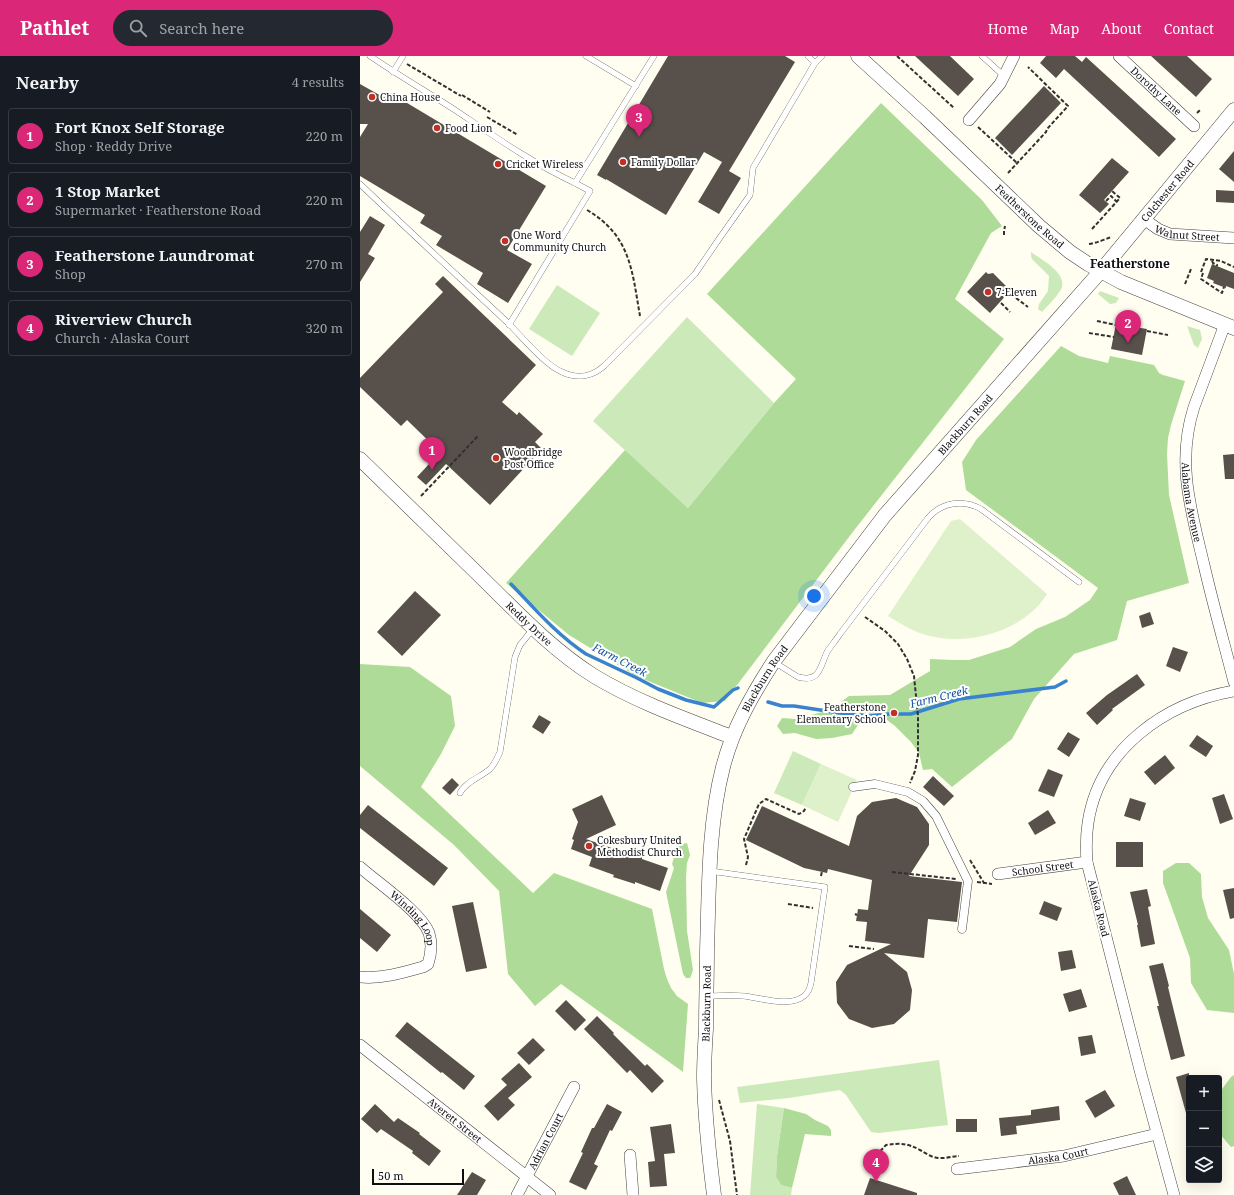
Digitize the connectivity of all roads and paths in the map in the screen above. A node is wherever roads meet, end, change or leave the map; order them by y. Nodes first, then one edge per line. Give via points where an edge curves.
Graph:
1 (370, 56) edge
2 (586, 56) edge
3 (654, 56) edge
4 (808, 56) edge
5 (822, 56) edge
6 (858, 56) edge
7 (897, 56) edge
8 (982, 56) edge
9 (1014, 56) edge
10 (1119, 56) edge
11 (402, 58) edge
12 (815, 63) junction
13 (1028, 67) dead end
14 (393, 72) junction
15 (1004, 76) junction
16 (636, 86) junction
17 (954, 108) dead end
18 (1234, 110) edge
19 (490, 112) dead end
20 (487, 117) dead end
21 (969, 120) joint
22 (1194, 126) dead end
23 (518, 135) dead end
24 (1016, 163) junction
25 (1008, 173) dead end
26 (575, 183) junction
27 (360, 184) edge
28 (1112, 191) dead end
29 (1106, 202) dead end
30 (1117, 202) junction
31 (581, 207) junction
32 (1144, 219) junction
33 (1005, 226) dead end
34 (1092, 229) dead end
35 (1004, 235) dead end
36 (1234, 238) edge
37 (1212, 261) junction
38 (1217, 266) dead end
39 (1234, 267) edge
40 (1192, 268) dead end
41 (1100, 272) junction
42 (1185, 284) dead end
43 (1224, 287) dead end
44 (1016, 298) dead end
45 (1001, 303) dead end
46 (1028, 307) dead end
47 (1010, 312) dead end
48 (1096, 321) dead end
49 (509, 325) junction
50 (1116, 325) dead end
51 (642, 326) junction
52 (1230, 326) edge
53 (1147, 331) dead end
54 (1089, 332) dead end
55 (1168, 335) dead end
56 (1114, 337) dead end
57 (478, 436) dead end
58 (360, 459) edge
59 (421, 496) dead end
60 (1078, 582) dead end
61 (857, 611) junction
62 (533, 628) junction
63 (774, 661) junction
64 (1234, 682) edge
65 (1234, 691) edge
66 (732, 737) junction
67 (853, 787) dead end
68 (906, 791) junction
69 (460, 793) dead end
70 (806, 807) dead end
71 (1087, 862) junction
72 (746, 865) dead end
73 (360, 867) edge
74 (710, 871) junction
75 (822, 871) dead end
76 (892, 872) dead end
77 (821, 876) dead end
78 (995, 879) joint
79 (968, 881) junction
80 (788, 904) dead end
81 (822, 909) junction
82 (962, 929) dead end
83 (849, 946) dead end
84 (874, 949) dead end
85 (360, 978) edge
86 (706, 996) junction
87 (360, 1045) edge
88 (574, 1087) dead end
89 (719, 1099) dead end
90 (1157, 1134) junction
91 (630, 1155) dead end
92 (960, 1156) dead end
93 (872, 1160) dead end
94 (957, 1169) dead end
95 (527, 1177) junction
96 (517, 1195) edge
97 (550, 1195) edge
98 (633, 1195) edge
99 (714, 1195) edge
100 (736, 1195) edge
101 (1174, 1195) edge

1 - 14 lane
2 - 16 lane
3 - 16 lane
4 - 12 lane
5 - 12 lane
6 - 41 street, Featherstone Road via 1039,226 1070,252
7 - 17 path
8 - 15 lane
9 - 15 street
10 - 22 street, Dorothy Lane
11 - 14 lane
11 - 19 path
12 - 51 lane via 753,168 750,195 695,274
13 - 24 path via 1068,106
14 - 26 lane via 535,162
15 - 21 street via 998,88
16 - 26 lane
18 - 32 street, Colchester Road
20 - 23 path
21 - 24 path
24 - 25 path
26 - 31 lane via 590,191
27 - 49 lane
28 - 30 path via 1120,198
29 - 30 path via 1111,196
30 - 34 path
31 - 49 lane
31 - 51 path via 596,215 608,226 622,245 630,264
32 - 36 street, Walnut Street via 1170,234
32 - 41 street, Colchester Road
33 - 35 path
37 - 38 path
37 - 39 path via 1221,261
37 - 43 path via 1206,259 1201,279 1219,292 1222,293
40 - 42 path
41 - 52 street, Featherstone Road
41 - 63 street, Blackburn Road via 885,514
44 - 46 path
45 - 47 path
48 - 50 path
49 - 51 lane via 550,364 564,373 577,376 599,370
52 - 64 street, Alabama Avenue via 1194,407 1186,452 1186,477 1189,501
53 - 55 path
54 - 56 path
57 - 59 path
58 - 62 street, Reddy Drive
60 - 61 lane via 981,509 971,504 955,503 944,506 932,514
61 - 63 lane via 830,648 817,675 809,678 798,677
61 - 68 path via 885,631 903,651 914,676 918,716 917,762
62 - 66 street, Reddy Drive via 570,659 608,684 667,712
62 - 69 lane via 520,645 514,662 497,760 489,770
63 - 66 street, Blackburn Road via 757,686
65 - 71 street, Alaska Road via 1175,710 1154,722 1122,750 1106,772 1092,803 1086,843
66 - 74 street, Blackburn Road via 715,810
67 - 68 street via 875,784
68 - 79 street via 923,801 936,816
70 - 72 path via 799,814 766,799 760,804 744,839 748,857
71 - 78 street, School Street
71 - 90 street, Alaska Road
73 - 85 street, Winding Loop via 415,913 429,934 431,951 428,964 423,967 386,977
74 - 81 lane via 825,886
74 - 86 street, Blackburn Road
75 - 77 path
76 - 79 path
78 - 79 path
79 - 82 street
80 - 81 path
81 - 86 lane via 811,983 804,996 785,1002 743,996
83 - 84 path
86 - 99 street, Blackburn Road via 704,1077
87 - 95 street, Averett Street
88 - 95 street, Adrian Court
89 - 100 path via 730,1142
90 - 94 street, Alaska Court via 1064,1156
90 - 101 street, Alaska Road
91 - 98 street
92 - 93 path via 934,1157 915,1147 899,1143 886,1144
95 - 96 street, Adrian Court
95 - 97 street, Averett Street

